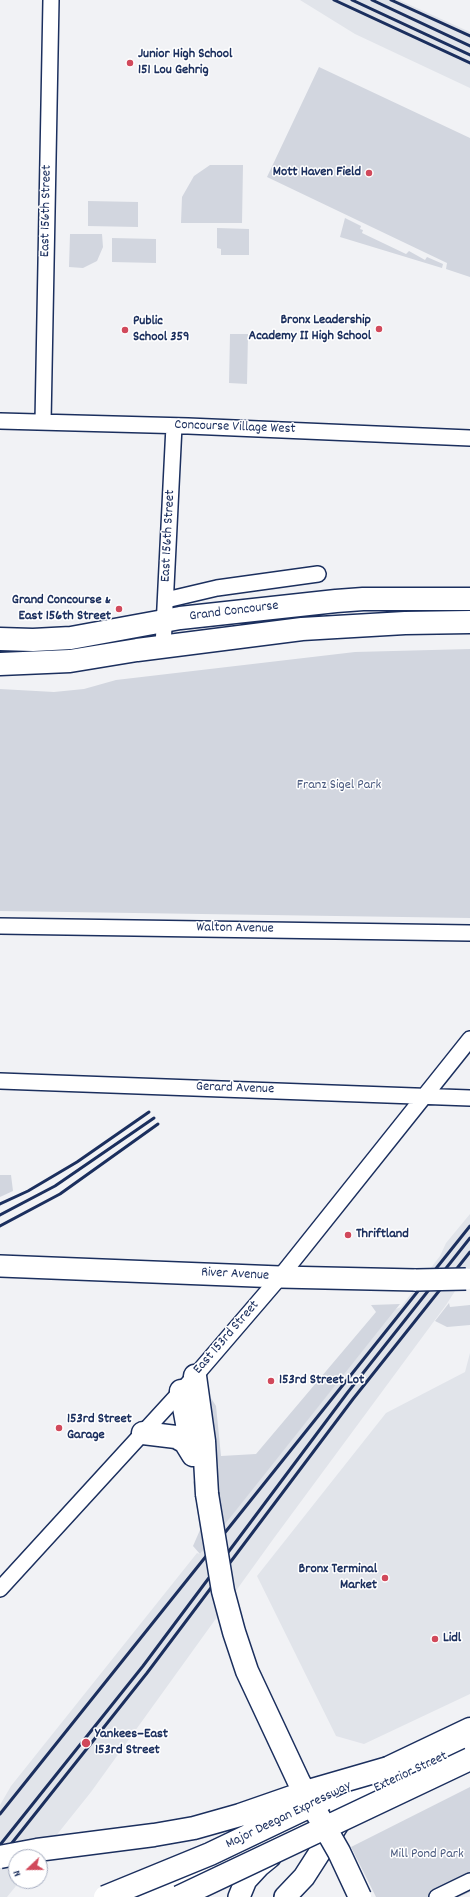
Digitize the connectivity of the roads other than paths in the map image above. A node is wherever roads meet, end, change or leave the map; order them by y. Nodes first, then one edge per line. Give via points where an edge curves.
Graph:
1 (51, 0) edge
2 (0, 421) edge
3 (43, 422) junction
4 (174, 426) junction
5 (470, 438) edge
6 (318, 574) dead end
7 (470, 598) edge
8 (165, 610) junction
9 (470, 622) edge
10 (0, 639) edge
11 (163, 647) junction
12 (0, 664) edge
13 (0, 926) edge
14 (470, 933) edge
15 (470, 1039) edge
16 (0, 1081) edge
17 (425, 1096) junction
18 (470, 1098) edge
19 (0, 1266) edge
20 (280, 1277) junction
21 (468, 1279) edge
22 (188, 1384) junction
23 (143, 1433) junction
24 (199, 1448) junction
25 (0, 1588) edge
26 (470, 1729) edge
27 (470, 1745) edge
28 (470, 1760) edge
29 (388, 1768) junction
30 (298, 1782) junction
31 (352, 1801) junction
32 (327, 1814) junction
33 (0, 1857) edge
34 (470, 1881) edge
35 (105, 1897) edge
36 (121, 1897) edge
37 (179, 1897) edge
38 (239, 1897) edge
39 (285, 1897) edge
40 (345, 1897) edge
41 (360, 1897) edge
42 (437, 1897) edge

1 - 3 street, East 156th Street
2 - 3 street, Concourse Village West
3 - 4 street, Concourse Village West
4 - 5 street, Concourse Village West
4 - 8 street, East 156th Street
6 - 8 street, Grand Concourse via 217,588
7 - 8 main road, Grand Concourse via 363,599 269,607
8 - 10 main road, Grand Concourse via 71,638
8 - 11 street, East 156th Street
9 - 11 main road, Grand Concourse via 330,626
11 - 12 main road, Grand Concourse via 70,661
13 - 14 street, Walton Avenue
15 - 17 street, East 153rd Street
16 - 17 street, Gerard Avenue
17 - 18 street, Gerard Avenue
17 - 20 street, East 153rd Street
19 - 20 main road, River Avenue
20 - 21 main road, River Avenue, bridge
20 - 22 street, East 153rd Street
22 - 23 street, East 153rd Street
22 - 24 main road
23 - 24 main road via 176,1436
23 - 25 street, East 153rd Street
24 - 30 main road, bridge via 219,1573 234,1632 255,1691
26 - 29 main road, Major Deegan Expressway
27 - 31 main road, Exterior Street
28 - 37 main road, Major Deegan Expressway, bridge
29 - 33 main road, bridge via 194,1828
29 - 35 main road, Major Deegan Expressway, bridge via 210,1854
30 - 40 main road, bridge
30 - 41 main road, bridge via 339,1852
31 - 32 main road, Exterior Street
31 - 39 main road via 304,1877
32 - 36 main road via 172,1886
32 - 38 main road, Exterior Street via 259,1866 246,1880
34 - 42 street

